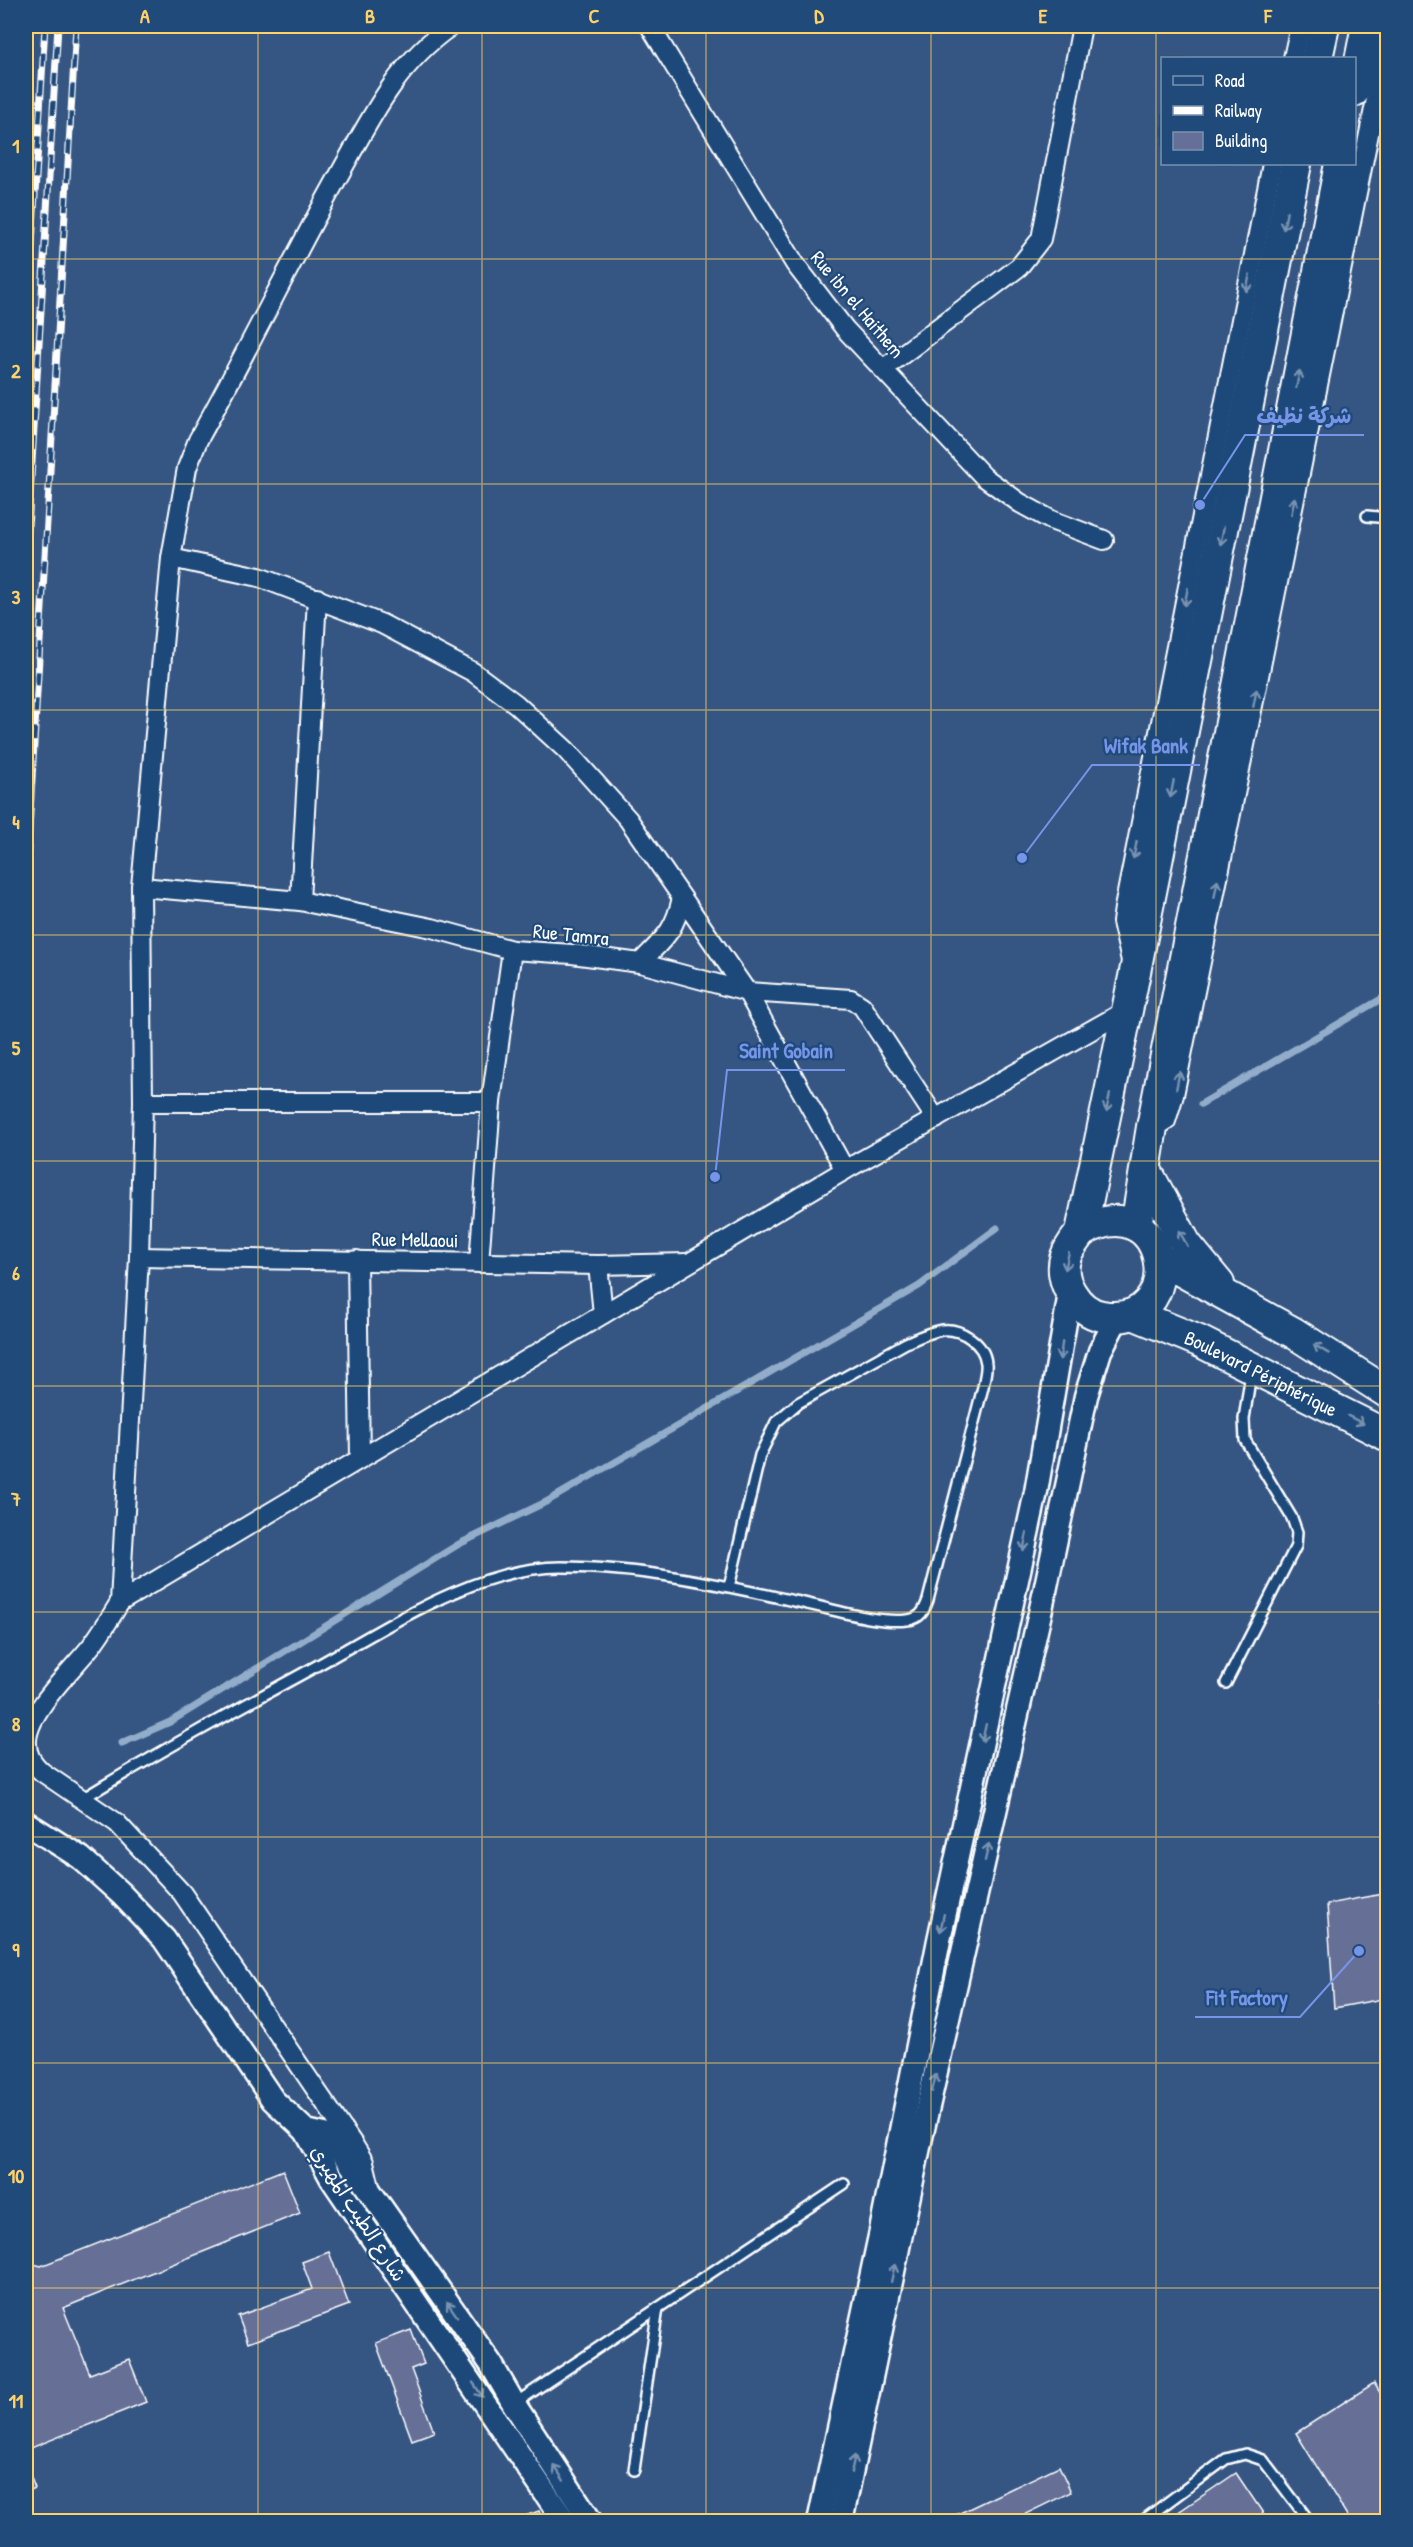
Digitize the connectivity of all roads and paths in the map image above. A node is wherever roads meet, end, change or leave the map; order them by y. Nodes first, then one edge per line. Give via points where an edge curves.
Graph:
1 (451, 26) edge
2 (650, 26) edge
3 (1082, 26) edge
4 (1300, 26) edge
5 (1324, 26) edge
6 (1367, 26) edge
7 (1388, 40) edge
8 (1293, 57) edge
9 (1317, 57) edge
10 (1356, 81) edge
11 (1272, 165) edge
12 (1296, 165) edge
13 (1340, 165) edge
14 (883, 369) junction
15 (1367, 516) dead end
16 (1388, 518) edge
17 (1104, 540) dead end
18 (171, 558) junction
19 (317, 598) junction
20 (141, 886) junction
21 (682, 898) junction
22 (300, 901) junction
23 (512, 950) junction
24 (640, 963) junction
25 (1134, 977) junction
26 (747, 992) junction
27 (1127, 1010) junction
28 (143, 1102) junction
29 (491, 1102) junction
30 (936, 1119) junction
31 (1152, 1127) junction
32 (845, 1170) junction
33 (1146, 1170) junction
34 (1136, 1226) junction
35 (1081, 1232) junction
36 (139, 1257) junction
37 (1160, 1259) junction
38 (357, 1260) junction
39 (479, 1263) junction
40 (689, 1263) junction
41 (598, 1265) junction
42 (1070, 1293) junction
43 (1233, 1299) junction
44 (603, 1314) junction
45 (1125, 1316) junction
46 (1252, 1367) junction
47 (1388, 1393) edge
48 (1388, 1436) edge
49 (360, 1458) junction
50 (729, 1587) junction
51 (120, 1602) junction
52 (1226, 1683) dead end
53 (82, 1798) junction
54 (26, 1823) edge
55 (306, 2131) junction
56 (844, 2184) dead end
57 (371, 2193) junction
58 (658, 2308) junction
59 (514, 2404) junction
60 (634, 2470) dead end
61 (565, 2522) edge
62 (591, 2522) edge
63 (819, 2522) edge
64 (841, 2522) edge
65 (1141, 2522) edge
66 (1310, 2522) edge

1 - 18 street via 434,37 389,87 289,266 198,440 187,468
2 - 14 street, Rue ibn el Haithem via 795,264 845,329
3 - 14 street via 1041,239 1019,267
4 - 8 street
5 - 9 highway
6 - 10 highway
31 -> 7 street via 1166,1121 1174,1095
11 -> 25 street via 1124,908 1122,922
12 -> 25 highway
31 -> 13 highway
14 - 17 street, Rue ibn el Haithem via 984,477 1051,520
15 - 16 lane
18 - 19 street via 259,577
18 - 20 street
19 - 21 street via 425,645 473,672 516,704 566,750 627,819
19 - 22 street
20 - 22 street, Rue Tamra
20 - 28 street
21 - 24 street via 667,936
21 - 26 street
22 - 23 street, Rue Tamra via 432,928
23 - 24 street, Rue Tamra
23 - 29 street
24 - 26 street, Rue Tamra
25 - 27 highway
26 - 30 street, Rue Tamra via 851,999 862,1006
26 - 32 street
27 - 30 street
27 -> 35 highway
28 - 29 street
28 - 36 street
29 - 39 street
30 - 32 street
31 - 33 highway
32 - 40 street
33 - 34 highway
43 -> 33 highway via 1186,1244
34 - 35 highway via 1117,1220 1098,1222
34 - 37 highway via 1156,1246
35 -> 42 highway via 1066,1256 1064,1275
36 - 38 street, Rue Mellaoui
36 - 51 street
37 - 43 highway
37 - 45 highway via 1156,1291 1146,1305
38 - 39 street, Rue Mellaoui
38 - 49 street
39 - 41 street, Rue Mellaoui
40 - 41 street, Rue Mellaoui
40 - 44 street
41 - 44 street
42 - 45 highway via 1082,1307 1098,1316
42 -> 63 street via 1036,1492
47 -> 43 highway
44 - 49 street
45 - 46 highway, Boulevard Périphérique via 1199,1341
64 -> 45 street via 920,2142 1086,1396 1100,1351
46 -> 48 highway, Boulevard Périphérique
46 - 52 lane via 1245,1440 1292,1518 1296,1546
49 - 51 street
50 - 50 lane via 879,1619 908,1620 920,1616 928,1600 986,1371 983,1351 975,1341 954,1331 927,1334 784,1413 769,1431 760,1455
50 - 53 lane via 627,1571 560,1567 489,1579 413,1613
51 - 53 street via 39,1712 27,1738 32,1762 42,1773
53 - 57 street via 132,1837 199,1916 353,2144 367,2171
54 - 55 street via 81,1858 164,1939 273,2100
55 - 57 street, شارع الطيب المهيري via 329,2136
55 -> 61 street, شارع الطيب المهيري via 332,2179
56 - 58 lane
59 -> 57 street, شارع الطيب المهيري via 491,2364
58 - 59 lane
58 - 60 lane
62 -> 59 street, شارع الطيب المهيري
65 - 66 lane via 1226,2459 1245,2454 1263,2460

